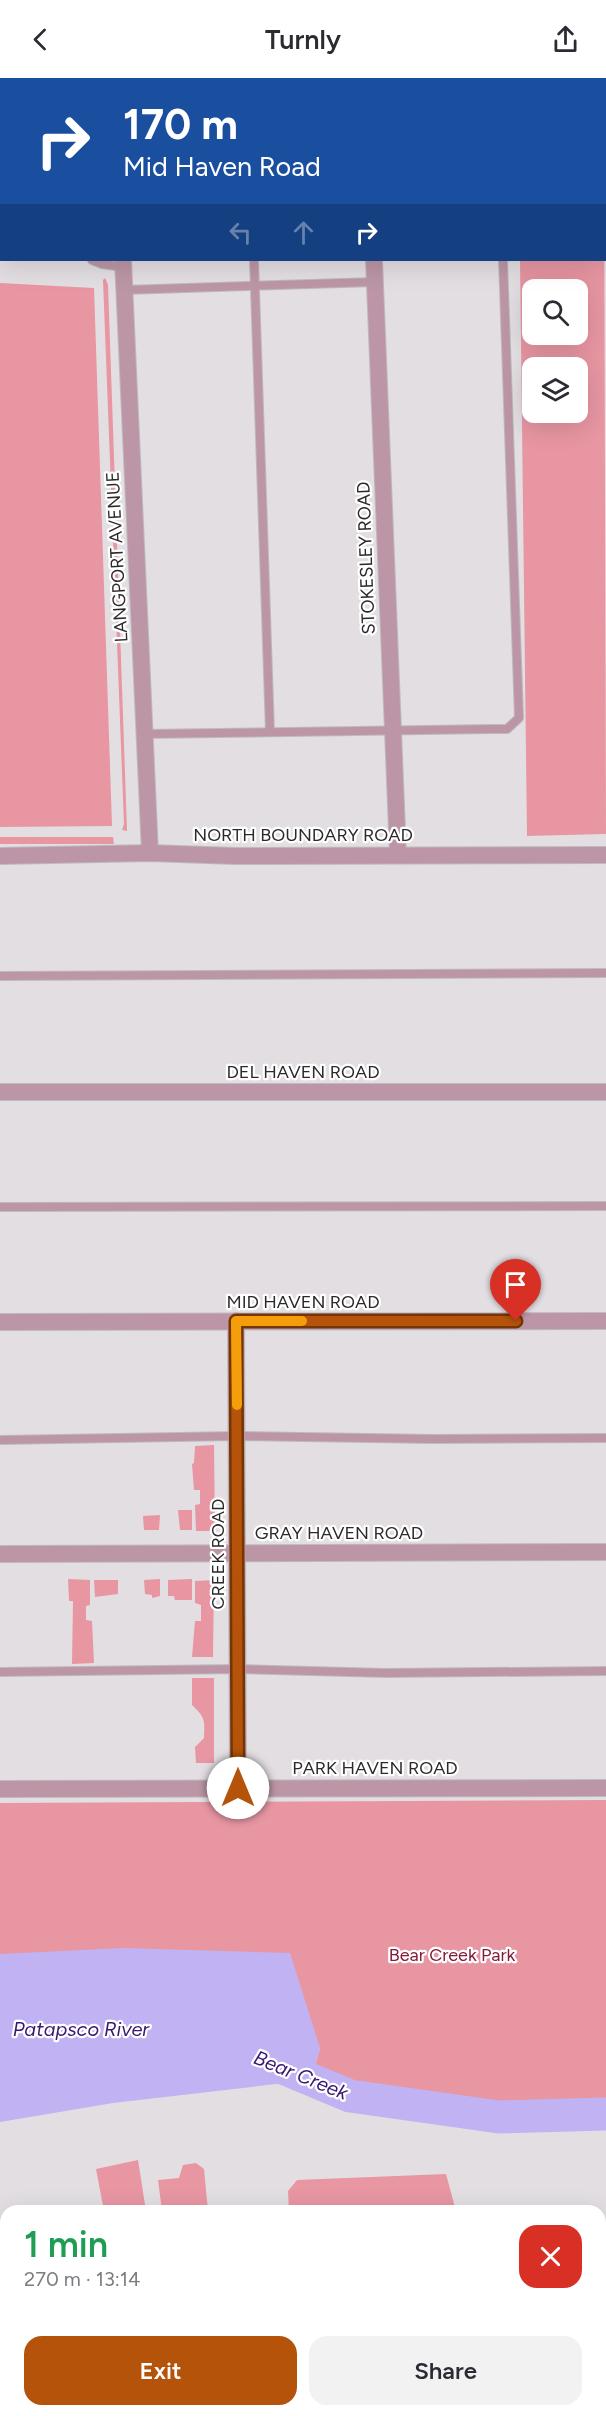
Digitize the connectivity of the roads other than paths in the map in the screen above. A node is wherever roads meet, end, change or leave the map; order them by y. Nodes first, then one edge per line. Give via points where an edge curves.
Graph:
1 (94, 261) edge
2 (254, 261) edge
3 (374, 261) edge
4 (503, 261) edge
5 (123, 263) edge
6 (375, 282) junction
7 (255, 286) junction
8 (124, 290) junction
9 (393, 731) junction
10 (270, 732) junction
11 (144, 734) junction
12 (150, 853) junction
13 (0, 855) edge
14 (398, 855) junction
15 (606, 855) edge
16 (606, 974) edge
17 (0, 976) edge
18 (0, 1092) edge
19 (606, 1092) edge
20 (606, 1206) edge
21 (0, 1207) edge
22 (236, 1321) junction
23 (606, 1321) edge
24 (0, 1322) edge
25 (237, 1436) junction
26 (606, 1438) edge
27 (0, 1440) edge
28 (237, 1552) junction
29 (606, 1552) edge
30 (0, 1554) edge
31 (238, 1669) junction
32 (606, 1671) edge
33 (0, 1672) edge
34 (238, 1788) junction
35 (606, 1788) edge
36 (0, 1789) edge

1 - 5 lane
2 - 7 lane
3 - 6 street, STOKESLEY ROAD
4 - 9 lane via 519,718 507,729
5 - 8 street, LANGPORT AVENUE
6 - 7 lane
6 - 9 street, STOKESLEY ROAD
7 - 8 lane
7 - 10 lane
8 - 11 street, LANGPORT AVENUE
9 - 10 lane
9 - 14 street, STOKESLEY ROAD
10 - 11 lane
11 - 12 street, LANGPORT AVENUE
12 - 13 street, NORTH BOUNDARY ROAD
12 - 14 street, NORTH BOUNDARY ROAD
14 - 15 street, NORTH BOUNDARY ROAD
16 - 17 lane
18 - 19 street, DEL HAVEN ROAD
20 - 21 lane
22 - 23 street, MID HAVEN ROAD
22 - 24 street, MID HAVEN ROAD
22 - 25 street, CREEK ROAD
25 - 26 lane
25 - 27 lane
25 - 28 street, CREEK ROAD
28 - 29 street, GRAY HAVEN ROAD
28 - 30 street, GRAY HAVEN ROAD
28 - 31 street, CREEK ROAD
31 - 32 lane via 386,1673
31 - 33 lane
31 - 34 street, CREEK ROAD
34 - 35 street, PARK HAVEN ROAD
34 - 36 street, PARK HAVEN ROAD

